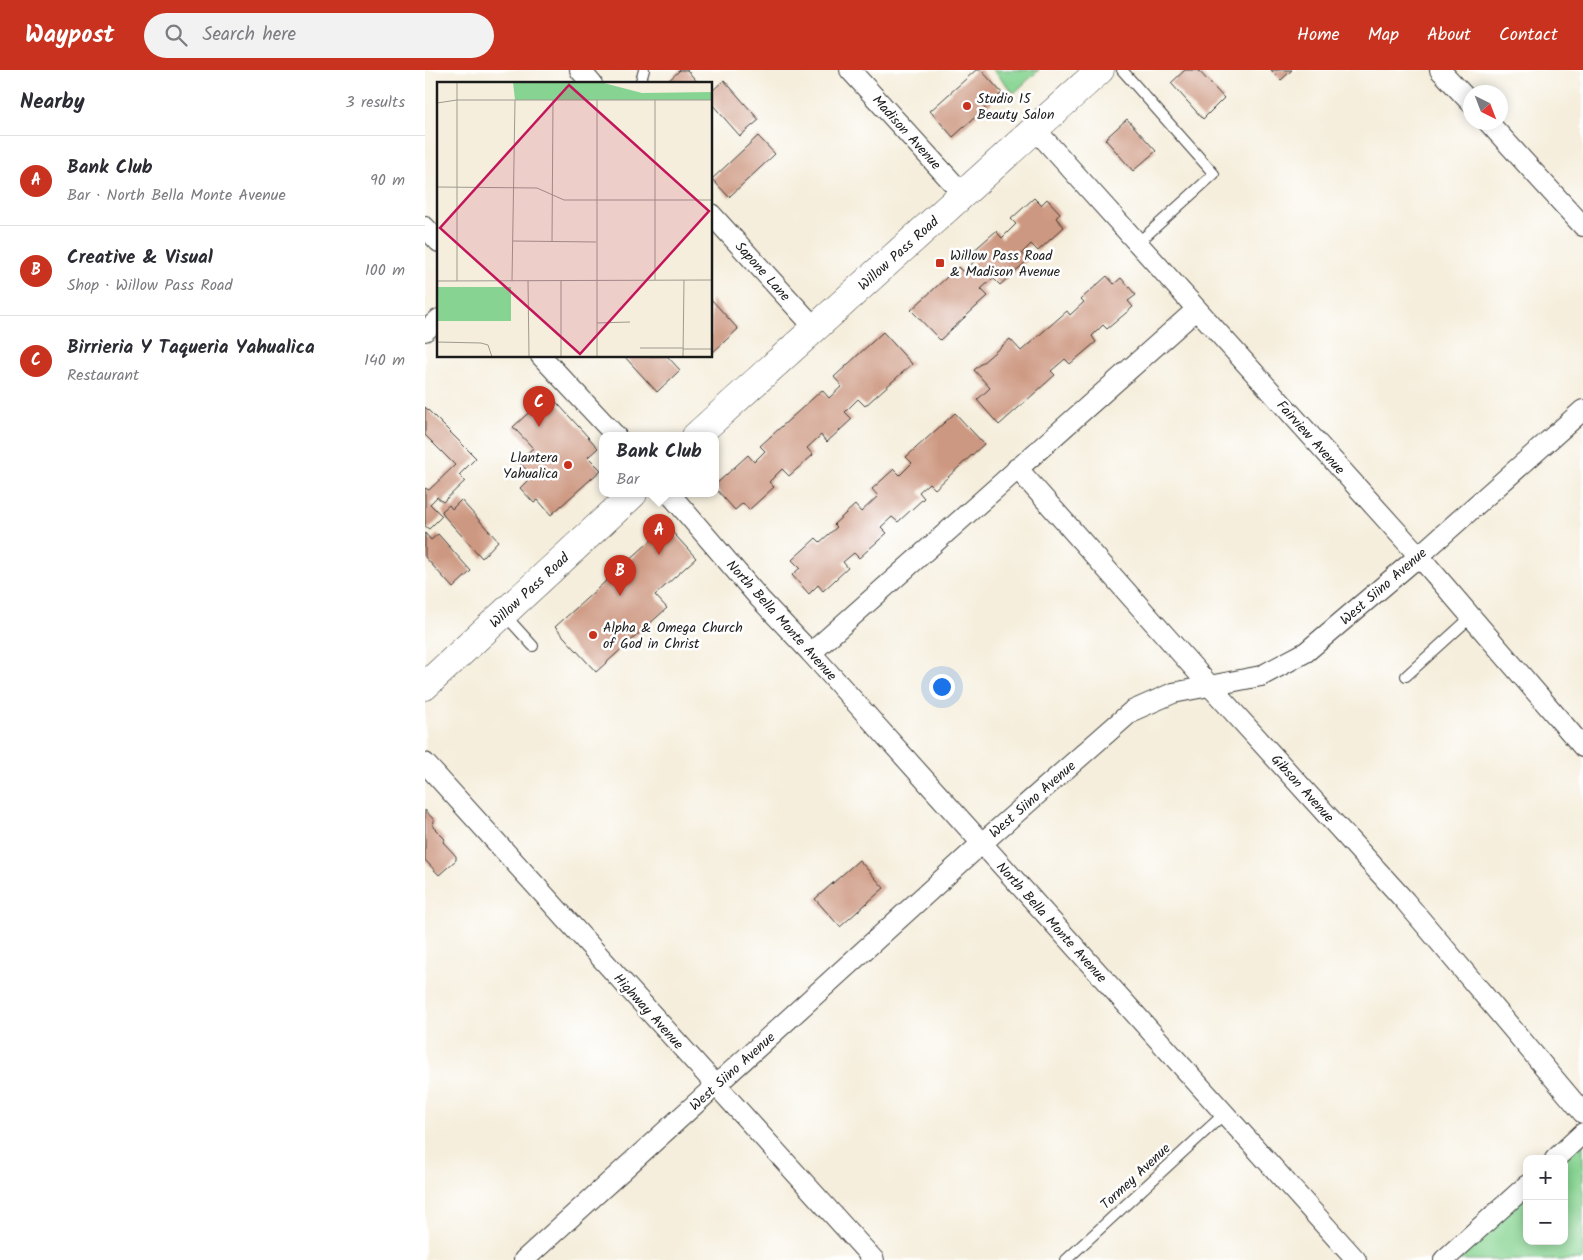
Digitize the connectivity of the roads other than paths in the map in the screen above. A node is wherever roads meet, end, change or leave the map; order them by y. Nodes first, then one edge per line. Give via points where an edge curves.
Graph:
1 (580, 70) edge
2 (645, 70) edge
3 (850, 70) edge
4 (1100, 70) edge
5 (1122, 70) edge
6 (1440, 70) edge
7 (591, 82) edge
8 (641, 82) edge
9 (1463, 94) edge
10 (1035, 129) junction
11 (1495, 130) edge
12 (963, 194) junction
13 (713, 216) edge
14 (1583, 226) edge
15 (425, 227) edge
16 (437, 240) edge
17 (1139, 242) junction
18 (1196, 310) junction
19 (437, 321) edge
20 (815, 328) junction
21 (425, 331) edge
22 (543, 358) edge
23 (1583, 410) edge
24 (612, 432) edge
25 (700, 432) edge
26 (1017, 468) junction
27 (630, 497) edge
28 (673, 497) edge
29 (1419, 556) junction
30 (504, 614) junction
31 (1471, 617) junction
32 (533, 646) dead end
33 (811, 652) junction
34 (1406, 676) dead end
35 (1209, 685) junction
36 (425, 686) edge
37 (1583, 747) edge
38 (425, 762) edge
39 (981, 844) junction
40 (716, 1085) junction
41 (1583, 1113) edge
42 (1224, 1114) junction
43 (1583, 1133) edge
44 (1559, 1155) edge
45 (1523, 1189) edge
46 (524, 1260) edge
47 (874, 1260) edge
48 (1067, 1260) edge
49 (1356, 1260) edge
50 (1444, 1260) edge

1 - 7 street
2 - 8 lane
3 - 12 street, Madison Avenue
4 - 10 main road, Willow Pass Road
5 - 17 lane via 1213,174
6 - 9 street
10 - 12 main road, Willow Pass Road
10 - 17 street, Fairview Avenue
11 - 14 street
12 - 20 main road, Willow Pass Road
13 - 20 street, Sapone Lane
15 - 16 street
17 - 18 street, Fairview Avenue
18 - 26 street
18 - 29 street, Fairview Avenue
19 - 21 street
20 - 25 main road, Willow Pass Road
22 - 24 street
23 - 29 street, West Siino Avenue
26 - 33 street
26 - 35 street, Gibson Avenue
27 - 30 main road, Willow Pass Road
28 - 33 street, North Bella Monte Avenue via 760,599
29 - 31 street, Fairview Avenue
29 - 35 street, West Siino Avenue via 1306,652 1261,676
30 - 32 lane
30 - 36 main road, Willow Pass Road
31 - 34 lane
31 - 37 street, Fairview Avenue
33 - 39 street, North Bella Monte Avenue
35 - 39 street, West Siino Avenue via 1173,693 1132,711
35 - 41 street, Gibson Avenue via 1405,901
38 - 40 street, Highway Avenue
39 - 40 street, West Siino Avenue
39 - 42 street, North Bella Monte Avenue
40 - 46 street, West Siino Avenue
40 - 47 street, Highway Avenue
42 - 48 lane, Tormey Avenue
42 - 49 street, North Bella Monte Avenue
43 - 44 street
45 - 50 street

